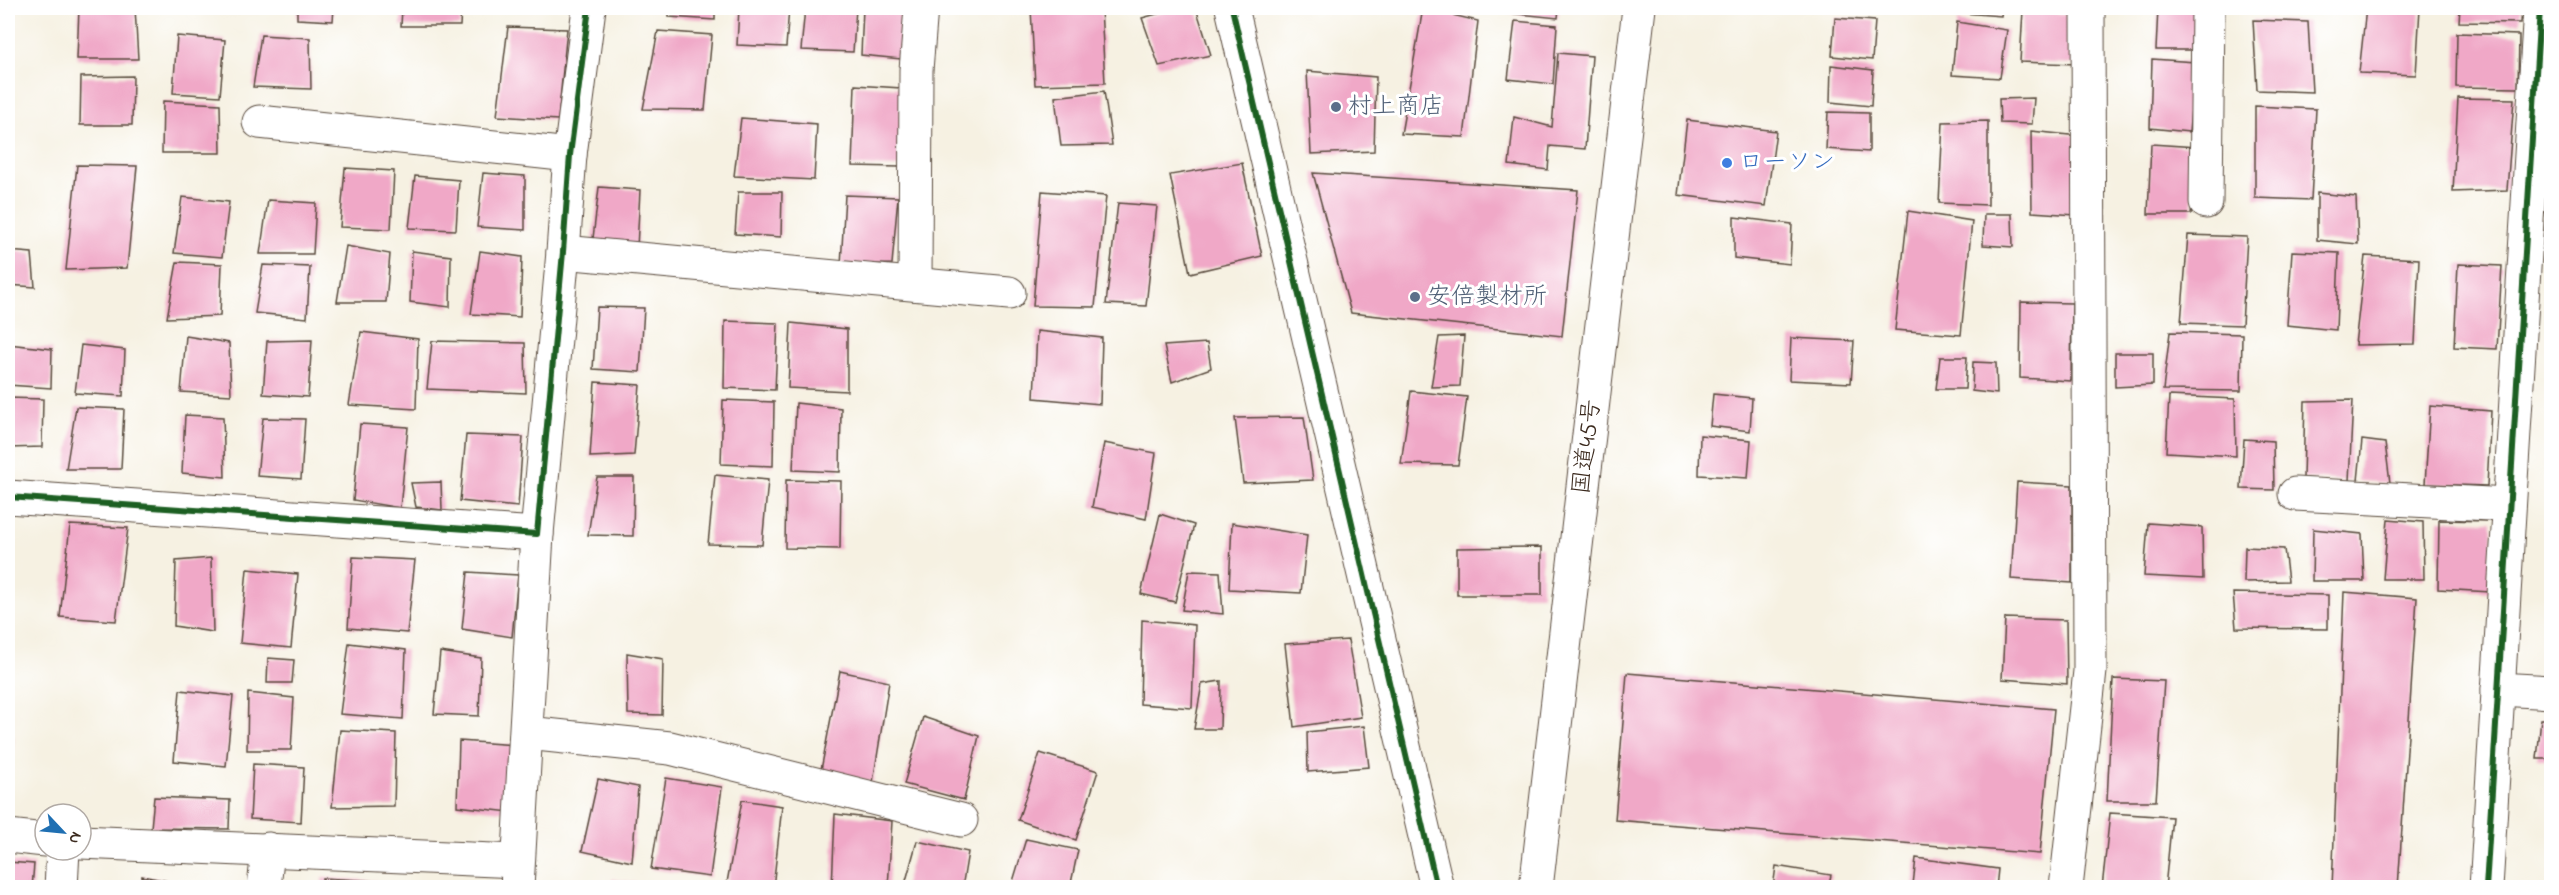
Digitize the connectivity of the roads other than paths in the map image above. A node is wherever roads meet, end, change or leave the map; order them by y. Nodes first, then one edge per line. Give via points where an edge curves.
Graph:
1 (589, 8) edge
2 (921, 8) edge
3 (1232, 8) edge
4 (1639, 8) edge
5 (2088, 8) edge
6 (2208, 8) edge
7 (2540, 8) edge
8 (259, 122) dead end
9 (570, 155) junction
10 (2206, 202) dead end
11 (563, 252) junction
12 (915, 284) junction
13 (1009, 293) dead end
14 (2295, 494) dead end
15 (8, 497) edge
16 (2509, 505) junction
17 (537, 534) junction
18 (2498, 688) junction
19 (2552, 692) edge
20 (527, 733) junction
21 (961, 819) dead end
22 (8, 836) edge
23 (33, 839) edge
24 (93, 842) edge
25 (268, 849) junction
26 (62, 862) edge
27 (518, 874) edge
28 (61, 888) edge
29 (264, 888) edge
30 (1437, 888) edge
31 (1536, 888) edge
32 (2066, 888) edge
33 (2486, 888) edge

1 - 9 main road
2 - 12 main road via 916,70
3 - 30 main road
4 - 31 main road, 国道45号
5 - 32 main road via 2090,671
6 - 10 main road
7 - 16 main road
8 - 9 main road
9 - 11 main road
11 - 12 main road
11 - 17 main road
12 - 13 main road
14 - 16 main road
15 - 17 main road
16 - 18 main road
17 - 20 main road
18 - 19 main road
18 - 33 main road
20 - 21 main road via 670,748
20 - 27 main road
22 - 23 main road
24 - 25 main road
25 - 27 main road
25 - 29 main road
26 - 28 main road

